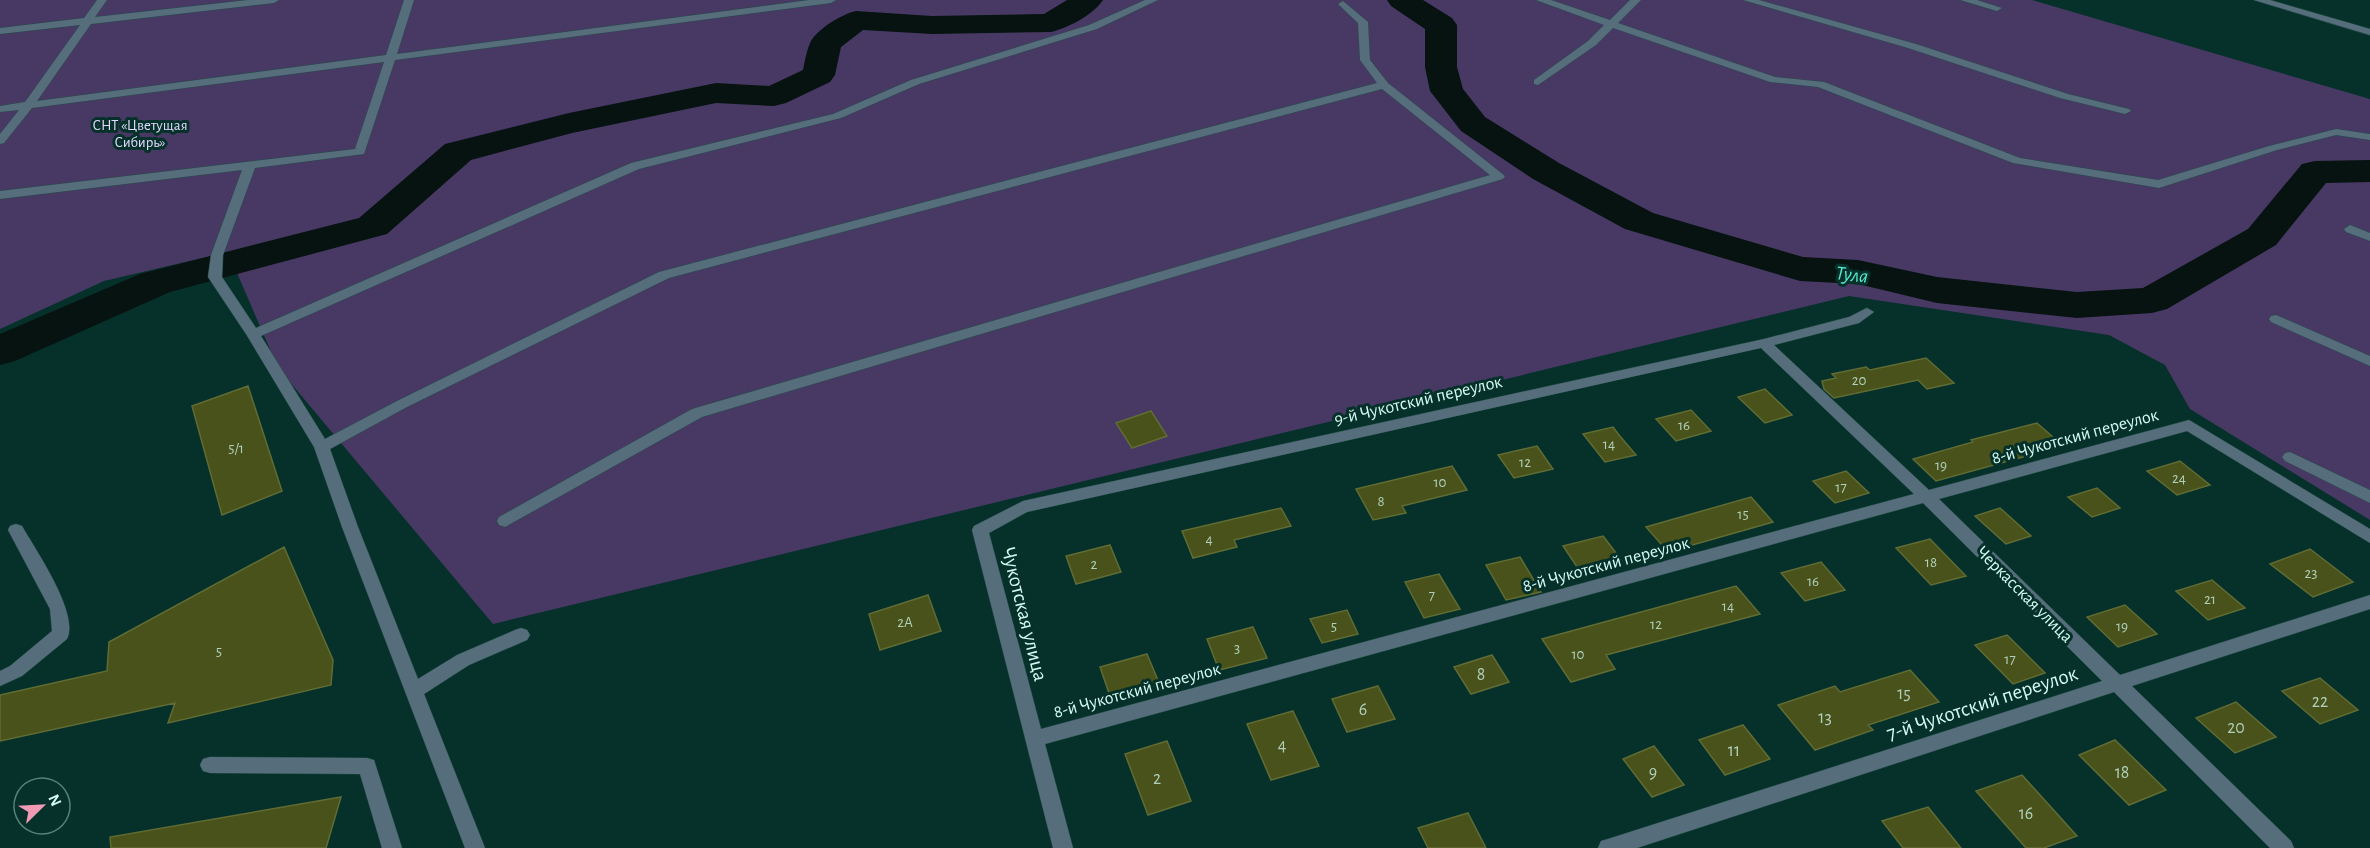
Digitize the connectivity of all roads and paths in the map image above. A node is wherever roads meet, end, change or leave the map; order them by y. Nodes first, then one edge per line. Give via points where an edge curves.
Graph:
1 (102, 0) edge
2 (274, 0) edge
3 (409, 0) edge
4 (831, 0) edge
5 (1153, 0) edge
6 (1541, 0) edge
7 (1636, 0) edge
8 (1748, 0) edge
9 (1965, 0) edge
10 (2259, 0) edge
11 (1343, 4) dead end
12 (1997, 8) dead end
13 (86, 22) junction
14 (1611, 24) junction
15 (0, 32) edge
16 (2370, 32) edge
17 (390, 59) junction
18 (1538, 82) dead end
19 (1384, 85) junction
20 (29, 105) junction
21 (0, 109) edge
22 (2125, 111) dead end
23 (2370, 137) edge
24 (0, 141) edge
25 (249, 167) junction
26 (0, 195) edge
27 (2350, 229) dead end
28 (2370, 237) edge
29 (1867, 312) dead end
30 (2276, 320) dead end
31 (253, 334) junction
32 (1764, 343) junction
33 (2370, 361) edge
34 (322, 447) junction
35 (2290, 457) dead end
36 (1927, 497) junction
37 (2370, 497) edge
38 (505, 521) dead end
39 (16, 530) dead end
40 (980, 530) joint
41 (2370, 537) edge
42 (2370, 602) edge
43 (521, 635) dead end
44 (0, 679) edge
45 (2115, 684) junction
46 (414, 691) junction
47 (1033, 738) junction
48 (210, 765) dead end
49 (392, 848) edge
50 (474, 848) edge
51 (1064, 848) edge
52 (1608, 848) edge
53 (2284, 848) edge

1 - 13 street
2 - 13 street
3 - 17 street
4 - 17 street
5 - 31 street via 1093,27 915,82 837,116 635,166
6 - 14 street
7 - 14 street
8 - 22 street via 1912,45 2064,96
9 - 12 street
10 - 16 street
11 - 19 street via 1363,22 1365,60
13 - 15 street
13 - 20 street
14 - 18 street via 1592,43
14 - 23 street via 1774,80 1820,84 2016,161 2159,184 2336,132
17 - 20 street
17 - 25 street via 360,152
19 - 34 street via 664,275
19 - 38 street via 1499,176 697,413
20 - 21 street
20 - 24 street
25 - 26 street
25 - 31 street via 217,255 215,277
27 - 28 street
29 - 32 street, 9-й Чукотский переулок via 1854,320
30 - 33 street
31 - 34 street
32 - 36 street, Черкасская улица
32 - 40 street, 9-й Чукотский переулок via 1023,507
34 - 46 street
35 - 37 street
36 - 41 street, 8-й Чукотский переулок via 2189,425
36 - 45 street, Черкасская улица
36 - 47 street, 8-й Чукотский переулок
39 - 44 street via 58,609 61,634
40 - 47 street, Чукотская улица
42 - 45 street, 7-й Чукотский переулок
43 - 46 street via 463,660
45 - 52 street, 7-й Чукотский переулок
45 - 53 street, Черкасская улица
46 - 50 street
47 - 51 street, Чукотская улица
48 - 49 street via 367,766

